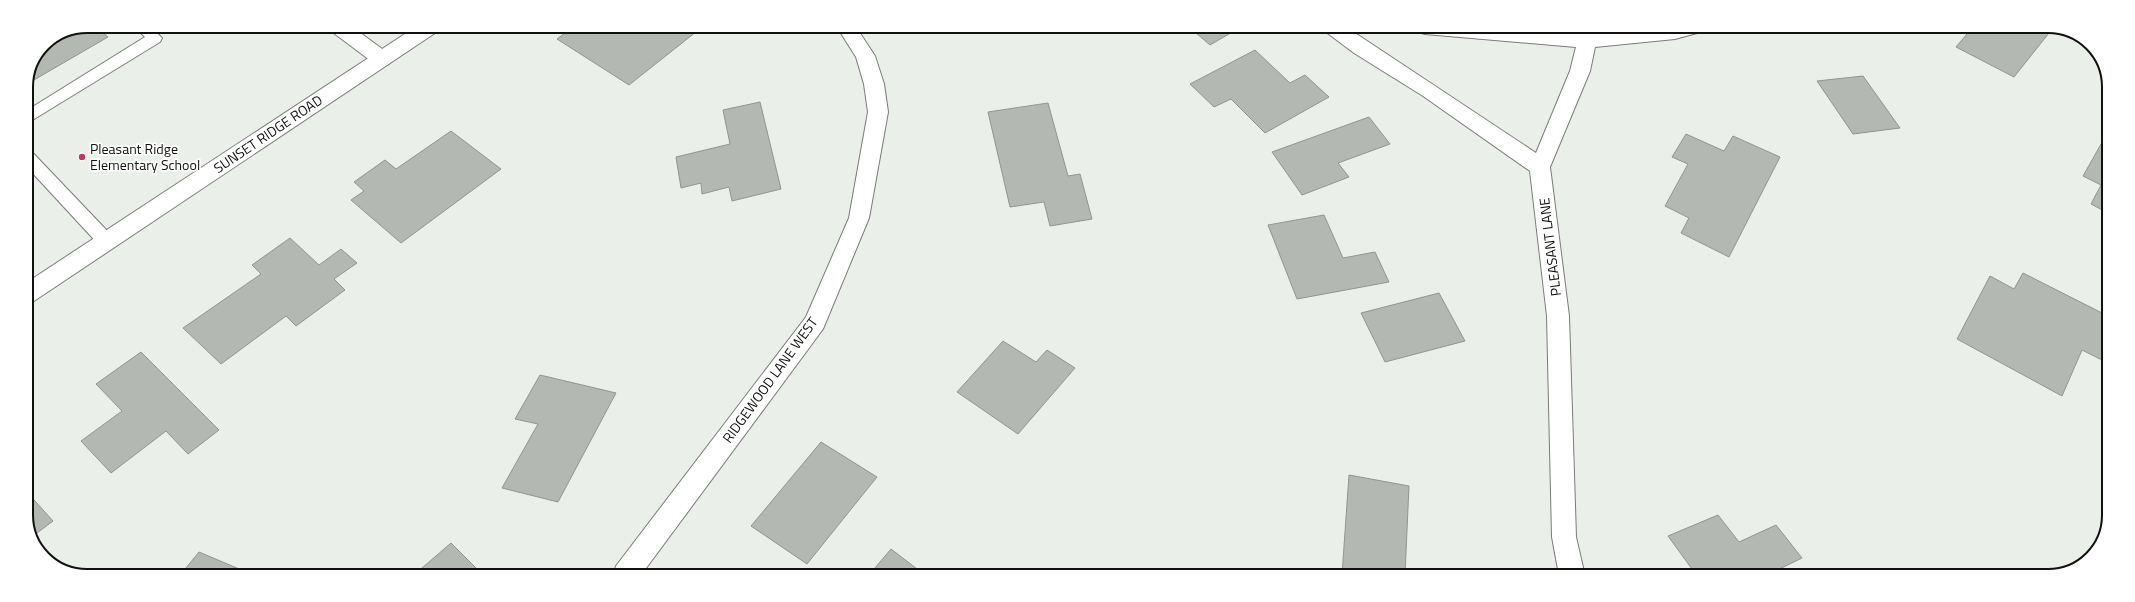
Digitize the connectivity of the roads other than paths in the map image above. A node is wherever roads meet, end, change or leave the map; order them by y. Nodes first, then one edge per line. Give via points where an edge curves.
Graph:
1 (149, 33) edge
2 (347, 33) edge
3 (421, 33) edge
4 (850, 33) edge
5 (1340, 33) edge
6 (1494, 33) edge
7 (1649, 33) edge
8 (1587, 41) junction
9 (382, 59) junction
10 (33, 114) edge
11 (33, 163) edge
12 (1540, 167) junction
13 (107, 242) junction
14 (33, 290) edge
15 (629, 569) edge
16 (1571, 569) edge

1 - 10 lane via 155,38
2 - 9 street
3 - 9 street, SUNSET RIDGE ROAD
4 - 15 street, RIDGEWOOD LANE WEST via 865,56 874,84 878,112 859,218 815,322
5 - 12 street
6 - 8 street
7 - 8 street
8 - 12 street via 1580,71
9 - 13 street, SUNSET RIDGE ROAD
11 - 13 lane
12 - 16 street, PLEASANT LANE via 1558,316 1564,537
13 - 14 street, SUNSET RIDGE ROAD

